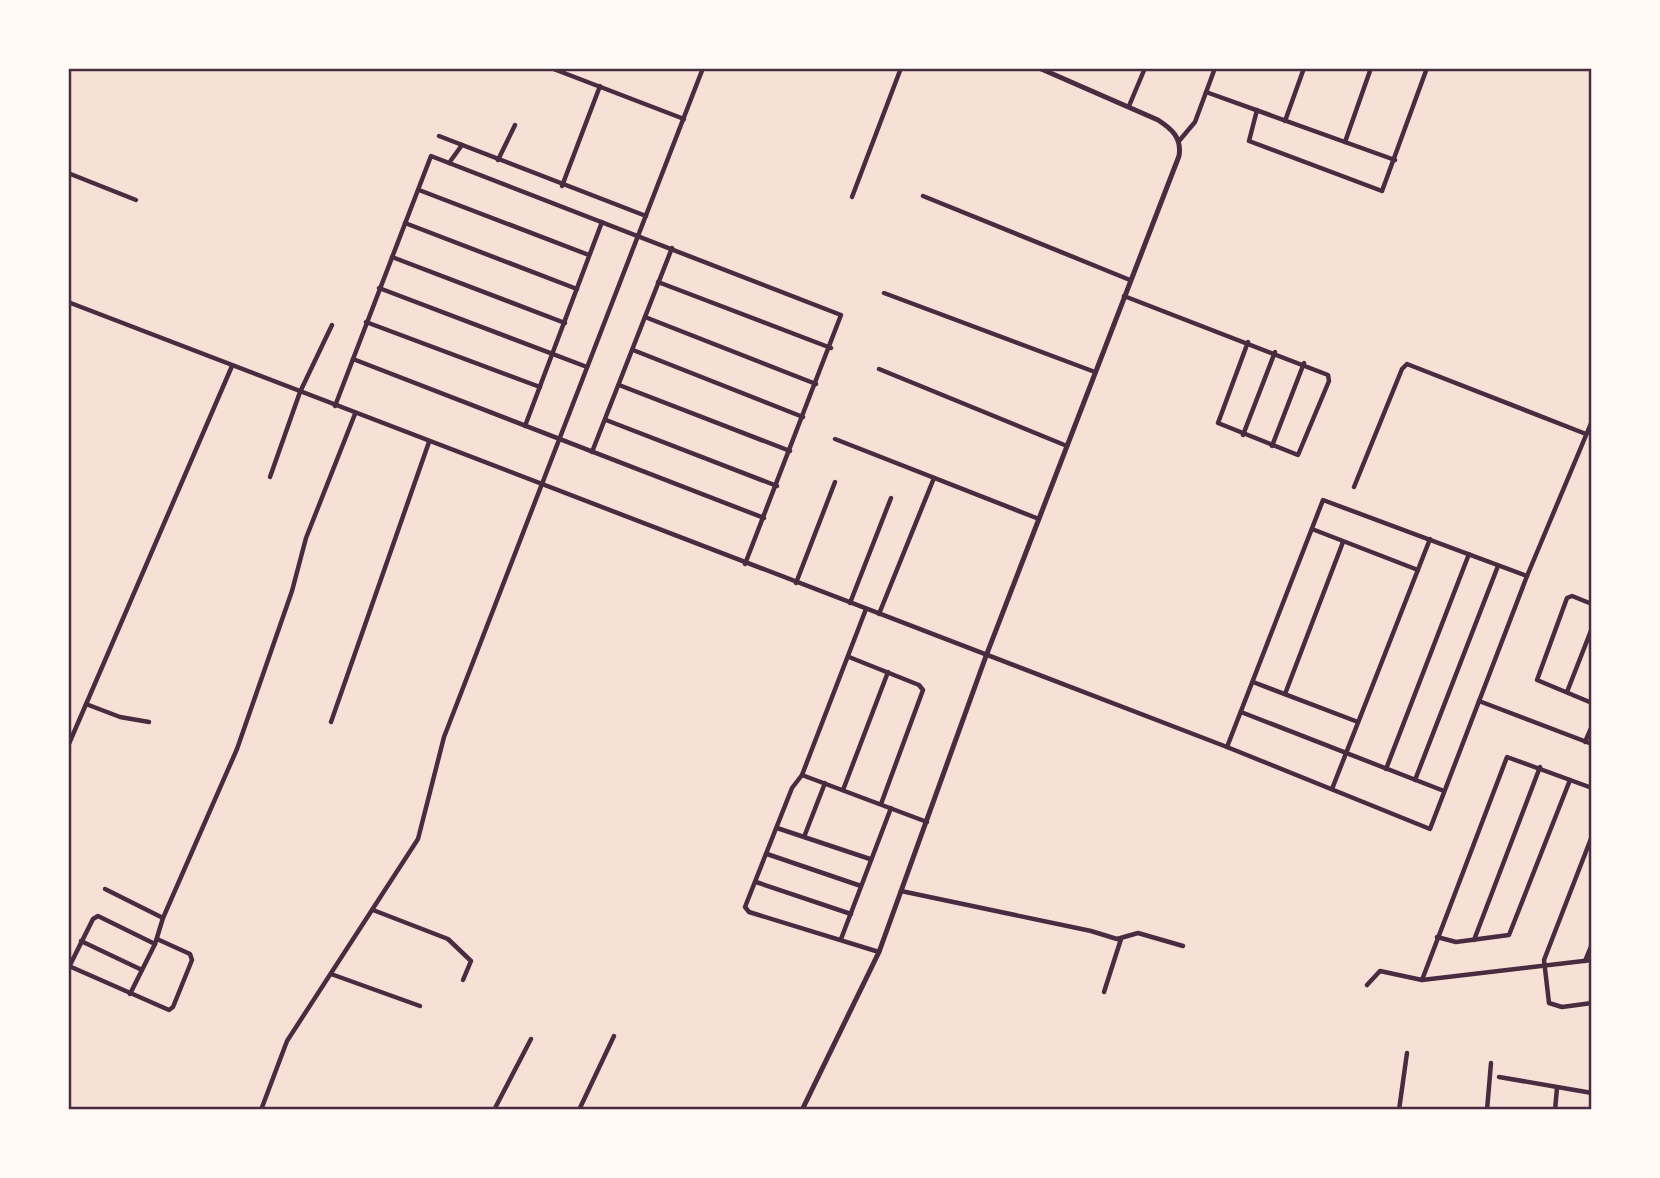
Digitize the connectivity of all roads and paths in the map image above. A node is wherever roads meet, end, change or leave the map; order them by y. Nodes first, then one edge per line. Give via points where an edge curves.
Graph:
1 (551, 68) edge
2 (703, 68) edge
3 (901, 68) edge
4 (1039, 68) edge
5 (1145, 68) edge
6 (1215, 68) edge
7 (1304, 68) edge
8 (1371, 68) edge
9 (1427, 68) edge
10 (600, 86) junction
11 (1206, 92) junction
12 (1129, 106) junction
13 (1256, 110) junction
14 (684, 119) junction
15 (1285, 121) junction
16 (515, 125) dead end
17 (439, 136) dead end
18 (1179, 141) junction
19 (1345, 142) junction
20 (462, 145) junction
21 (498, 160) junction
22 (1395, 160) junction
23 (449, 163) junction
24 (68, 173) edge
25 (562, 186) junction
26 (419, 190) junction
27 (923, 196) dead end
28 (852, 197) dead end
29 (136, 200) dead end
30 (646, 216) junction
31 (602, 222) junction
32 (405, 223) junction
33 (638, 235) junction
34 (672, 248) junction
35 (589, 255) junction
36 (392, 257) junction
37 (1130, 280) junction
38 (658, 282) junction
39 (379, 288) junction
40 (578, 289) junction
41 (884, 293) dead end
42 (1124, 296) junction
43 (68, 303) edge
44 (645, 317) junction
45 (366, 323) junction
46 (565, 323) junction
47 (332, 325) dead end
48 (1248, 342) junction
49 (831, 348) junction
50 (633, 350) junction
51 (1275, 352) junction
52 (553, 355) junction
53 (353, 359) junction
54 (1304, 363) junction
55 (232, 366) junction
56 (587, 367) junction
57 (879, 369) dead end
58 (1095, 372) junction
59 (816, 384) junction
60 (619, 385) junction
61 (540, 387) junction
62 (300, 392) junction
63 (335, 406) junction
64 (355, 414) junction
65 (803, 417) junction
66 (606, 420) junction
67 (1592, 421) edge
68 (525, 426) junction
69 (1586, 434) junction
70 (1243, 435) junction
71 (558, 439) junction
72 (835, 439) dead end
73 (429, 442) junction
74 (1067, 446) junction
75 (1272, 446) junction
76 (790, 451) junction
77 (592, 452) junction
78 (270, 477) dead end
79 (934, 478) junction
80 (835, 482) dead end
81 (542, 484) junction
82 (777, 486) junction
83 (1354, 487) dead end
84 (891, 498) dead end
85 (765, 518) junction
86 (1039, 519) junction
87 (1312, 529) junction
88 (1430, 539) junction
89 (1343, 542) junction
90 (1469, 554) junction
91 (745, 564) junction
92 (1498, 566) junction
93 (1418, 570) junction
94 (1527, 576) junction
95 (796, 583) junction
96 (850, 603) junction
97 (1592, 604) edge
98 (866, 609) junction
99 (879, 614) junction
100 (1592, 628) edge
101 (986, 656) junction
102 (849, 657) junction
103 (888, 672) junction
104 (1253, 682) junction
105 (1567, 693) junction
106 (1285, 694) junction
107 (1479, 701) junction
108 (1592, 703) edge
109 (86, 704) junction
110 (1241, 712) junction
111 (149, 722) dead end
112 (331, 722) dead end
113 (1358, 722) junction
114 (1592, 726) edge
115 (1585, 742) junction
116 (1592, 744) edge
117 (68, 746) edge
118 (1227, 747) junction
119 (1346, 754) junction
120 (1540, 767) junction
121 (1386, 769) junction
122 (802, 775) junction
123 (1415, 780) junction
124 (1570, 780) junction
125 (825, 783) junction
126 (1592, 788) edge
127 (1332, 789) junction
128 (843, 790) junction
129 (1444, 791) junction
130 (881, 804) junction
131 (891, 808) junction
132 (927, 822) junction
133 (777, 828) junction
134 (1592, 836) edge
135 (804, 837) junction
136 (767, 854) junction
137 (870, 859) junction
138 (756, 882) junction
139 (861, 886) junction
140 (105, 889) dead end
141 (901, 891) junction
142 (373, 909) junction
143 (850, 914) junction
144 (163, 918) junction
145 (1437, 937) junction
146 (841, 939) junction
147 (1121, 939) junction
148 (1474, 940) junction
149 (156, 941) junction
150 (81, 942) junction
151 (1592, 944) edge
152 (1183, 946) dead end
153 (879, 952) junction
154 (1589, 960) edge
155 (69, 967) edge
156 (1543, 967) junction
157 (142, 970) junction
158 (331, 974) junction
159 (463, 980) dead end
160 (1422, 980) junction
161 (1367, 985) dead end
162 (1104, 992) dead end
163 (130, 994) junction
164 (1592, 1003) edge
165 (420, 1006) dead end
166 (614, 1036) dead end
167 (531, 1039) dead end
168 (1407, 1053) dead end
169 (1491, 1063) dead end
170 (1499, 1077) dead end
171 (1557, 1088) junction
172 (1592, 1093) edge
173 (261, 1110) edge
174 (494, 1110) edge
175 (579, 1110) edge
176 (802, 1110) edge
177 (1399, 1110) edge
178 (1487, 1110) edge
179 (1555, 1110) edge

1 - 10 street
2 - 14 street
3 - 28 street
4 - 12 street
5 - 12 street
6 - 11 street
7 - 15 street
8 - 19 street
9 - 22 street
10 - 14 street
10 - 25 street
11 - 13 street
11 - 18 street via 1192,128
12 - 18 street via 1164,124
13 - 15 street
13 - 22 street via 1249,141 1380,191
14 - 30 street
15 - 19 street
16 - 21 street
17 - 20 street
18 - 37 street via 1176,165
19 - 22 street
20 - 21 street
20 - 23 street
21 - 25 street
23 - 26 street via 431,156
23 - 31 street
24 - 29 street
25 - 30 street
26 - 32 street
26 - 35 street
27 - 37 street
30 - 33 street
31 - 33 street
31 - 35 street
32 - 36 street
32 - 40 street
33 - 34 street
33 - 56 street
34 - 38 street
34 - 49 street via 839,313
35 - 40 street
36 - 39 street
36 - 46 street
37 - 42 street
38 - 44 street
38 - 49 street
39 - 45 street
39 - 52 street
40 - 46 street
41 - 58 street
42 - 48 street
42 - 58 street
43 - 55 street
44 - 50 street
44 - 59 street
45 - 53 street
45 - 61 street
46 - 52 street
47 - 62 street
48 - 51 street
48 - 70 street via 1217,421
49 - 59 street
50 - 60 street
50 - 65 street
51 - 54 street
51 - 70 street
52 - 56 street
52 - 61 street
53 - 63 street
53 - 68 street
54 - 75 street
54 - 75 street via 1329,377 1303,451 1295,455
55 - 62 street
55 - 109 street
56 - 71 street
57 - 74 street
58 - 74 street
59 - 65 street
60 - 66 street
60 - 76 street
61 - 68 street
62 - 63 street
62 - 78 street
63 - 64 street
64 - 73 street
64 - 144 street via 306,538 237,749
65 - 76 street
66 - 77 street
66 - 82 street
67 - 69 street
68 - 71 street
69 - 83 street via 1407,364
69 - 94 street
70 - 75 street
71 - 77 street
71 - 81 street
72 - 79 street
73 - 81 street
73 - 112 street
74 - 86 street
76 - 82 street
77 - 85 street
79 - 86 street
79 - 99 street
80 - 95 street
81 - 91 street
81 - 142 street via 442,744 420,833
82 - 85 street
84 - 96 street
85 - 91 street
86 - 101 street
87 - 88 street via 1322,502 1328,499
87 - 89 street
87 - 104 street
88 - 90 street
88 - 93 street
89 - 93 street
89 - 106 street
90 - 92 street
90 - 121 street
91 - 95 street
92 - 94 street
92 - 123 street
93 - 113 street
94 - 107 street
95 - 96 street
96 - 98 street
97 - 105 street via 1567,598 1537,677
98 - 99 street
98 - 102 street
99 - 101 street
100 - 105 street
101 - 118 street
101 - 132 street
102 - 103 street
102 - 122 street
103 - 128 street
103 - 130 street via 923,690
104 - 106 street
104 - 110 street
105 - 108 street
106 - 113 street
107 - 115 street
107 - 129 street
109 - 111 street
109 - 117 street
110 - 118 street
110 - 119 street
113 - 119 street
114 - 115 street
115 - 116 street
118 - 127 street
119 - 121 street
119 - 127 street
120 - 124 street
120 - 145 street via 1511,756 1505,760
120 - 148 street
121 - 123 street
122 - 125 street
122 - 133 street
123 - 129 street
124 - 126 street
124 - 148 street via 1511,933
125 - 128 street
125 - 135 street
127 - 129 street via 1430,829
128 - 130 street
130 - 131 street
131 - 132 street
131 - 137 street
132 - 141 street
133 - 135 street
133 - 136 street
134 - 156 street
135 - 137 street
136 - 138 street
136 - 139 street
137 - 139 street
138 - 143 street
138 - 146 street via 747,911
139 - 143 street
140 - 144 street
141 - 147 street
141 - 153 street
142 - 158 street
142 - 159 street via 452,941 471,961
143 - 146 street
144 - 149 street
145 - 148 street
145 - 160 street
146 - 153 street
147 - 152 street via 1138,933
147 - 162 street
149 - 150 street via 98,916
149 - 157 street
149 - 163 street via 190,954 192,960 173,1007 166,1010
150 - 155 street
150 - 157 street
151 - 154 street
153 - 176 street
154 - 156 street
155 - 163 street
156 - 160 street
156 - 164 street via 1549,1003 1562,1007
157 - 163 street
158 - 165 street
158 - 173 street via 287,1041
160 - 161 street via 1380,971
166 - 175 street
167 - 174 street
168 - 177 street
169 - 178 street
170 - 171 street
171 - 172 street
171 - 179 street

